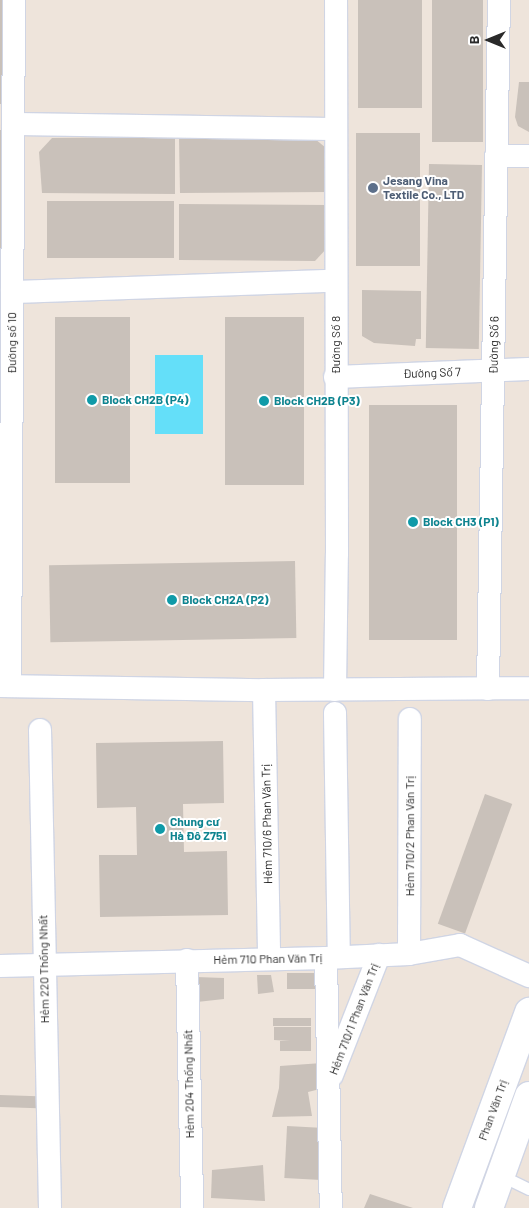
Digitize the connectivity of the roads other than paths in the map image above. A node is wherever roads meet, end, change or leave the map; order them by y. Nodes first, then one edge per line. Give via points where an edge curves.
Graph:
1 (14, 0) edge
2 (336, 0) edge
3 (499, 0) edge
4 (13, 124) junction
5 (336, 129) junction
6 (496, 156) junction
7 (529, 156) edge
8 (336, 281) junction
9 (12, 292) junction
10 (529, 369) edge
11 (494, 370) junction
12 (6, 372) edge
13 (336, 377) junction
14 (5, 686) edge
15 (529, 688) edge
16 (488, 689) junction
17 (264, 690) junction
18 (335, 690) junction
19 (336, 713) dead end
20 (410, 719) dead end
21 (40, 730) dead end
22 (409, 954) junction
23 (379, 955) junction
24 (332, 957) junction
25 (269, 958) junction
26 (187, 960) junction
27 (43, 964) junction
28 (0, 966) edge
29 (529, 976) edge
30 (529, 1012) edge
31 (328, 1084) junction
32 (529, 1096) edge
33 (500, 1175) junction
34 (529, 1189) edge
35 (50, 1208) edge
36 (192, 1208) edge
37 (331, 1208) edge
38 (457, 1208) edge
39 (488, 1208) edge

1 - 4 street, Đường số 10
2 - 5 street, Đường Số 8
3 - 6 street, Đường Số 6
4 - 5 street
4 - 9 street, Đường số 10
5 - 8 street, Đường Số 8
6 - 7 street
6 - 11 street, Đường Số 6
8 - 9 street
8 - 13 street, Đường Số 8
9 - 12 street, Đường số 10
10 - 11 street, Đường Số 7
11 - 13 street, Đường Số 7
11 - 16 street, Đường Số 6
12 - 14 street, Đường số 10
13 - 18 street, Đường Số 8
14 - 17 street
15 - 16 street
16 - 18 street
17 - 18 street
17 - 25 street, Hẻm 710/6 Phan Văn Trị
19 - 24 street, Hẻm 710/1 Phan Văn Trị
20 - 22 street, Hẻm 710/2 Phan Văn Trị
21 - 27 street, Hẻm 220 Thống Nhất
22 - 23 street, Hẻm 710 Phan Văn Trị
22 - 29 street, Hẻm 710 Phan Văn Trị via 460,945
23 - 24 street, Hẻm 710 Phan Văn Trị
23 - 31 street, Hẻm 710/1 Phan Văn Trị
24 - 25 street, Hẻm 710 Phan Văn Trị
24 - 31 street, Hẻm 710/1 Phan Văn Trị
25 - 26 street, Hẻm 710 Phan Văn Trị
26 - 27 street, Hẻm 710 Phan Văn Trị
26 - 36 street, Hẻm 204 Thống Nhất
27 - 28 street, Hẻm 710 Phan Văn Trị
27 - 35 street, Hẻm 220 Thống Nhất
30 - 38 main road, Phan Văn Trị
31 - 37 street, Hẻm 710/1 Phan Văn Trị
32 - 33 main road
33 - 34 lane
33 - 39 main road

